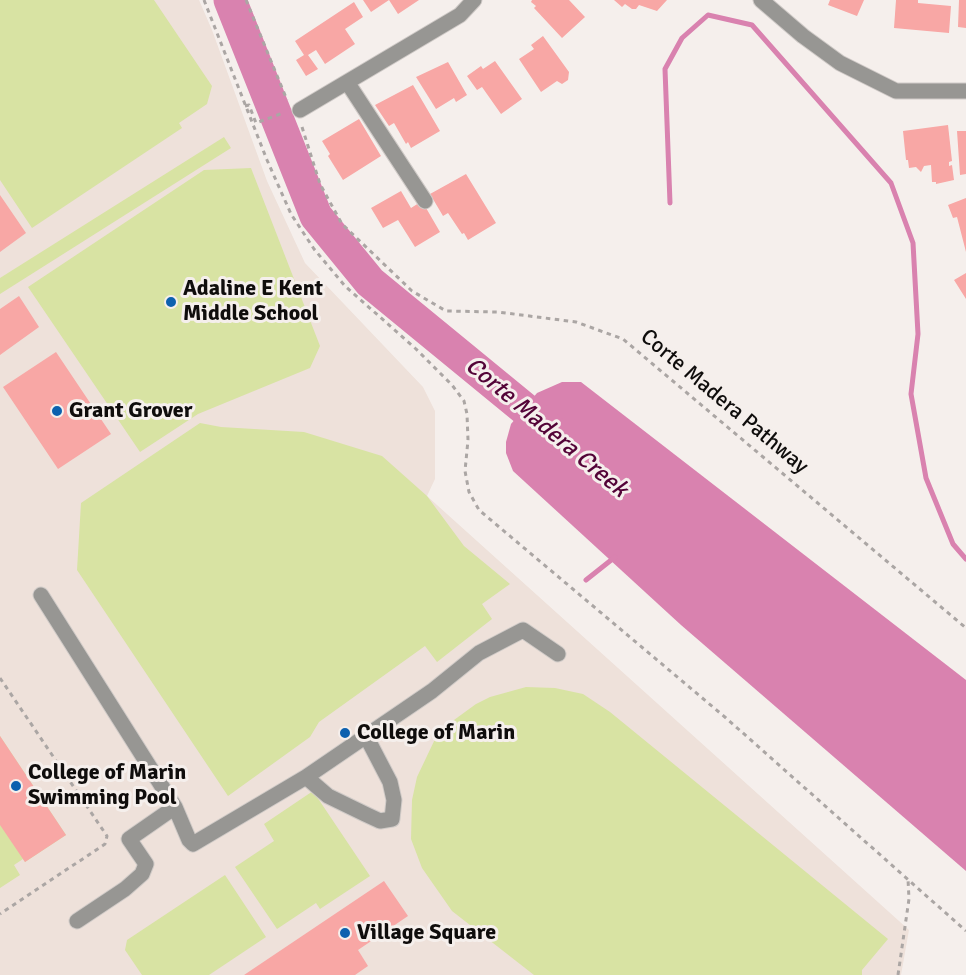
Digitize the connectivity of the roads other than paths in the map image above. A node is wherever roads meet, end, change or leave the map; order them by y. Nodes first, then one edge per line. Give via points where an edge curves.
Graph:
1 (474, 0) edge
2 (761, 0) edge
3 (347, 82) junction
4 (966, 91) edge
5 (295, 114) road end
6 (425, 201) dead end
7 (41, 595) dead end
8 (558, 654) dead end
9 (366, 736) junction
10 (306, 777) junction
11 (175, 807) junction
12 (77, 921) dead end

1 - 3 street via 460,15
2 - 4 street via 840,63 896,91
3 - 5 street
3 - 6 street
7 - 11 street
8 - 9 street via 523,630 479,653
9 - 10 street
9 - 10 street via 390,782 394,800 392,819 380,821 328,796
10 - 11 street via 193,844
11 - 12 street via 129,839 146,864 142,874

